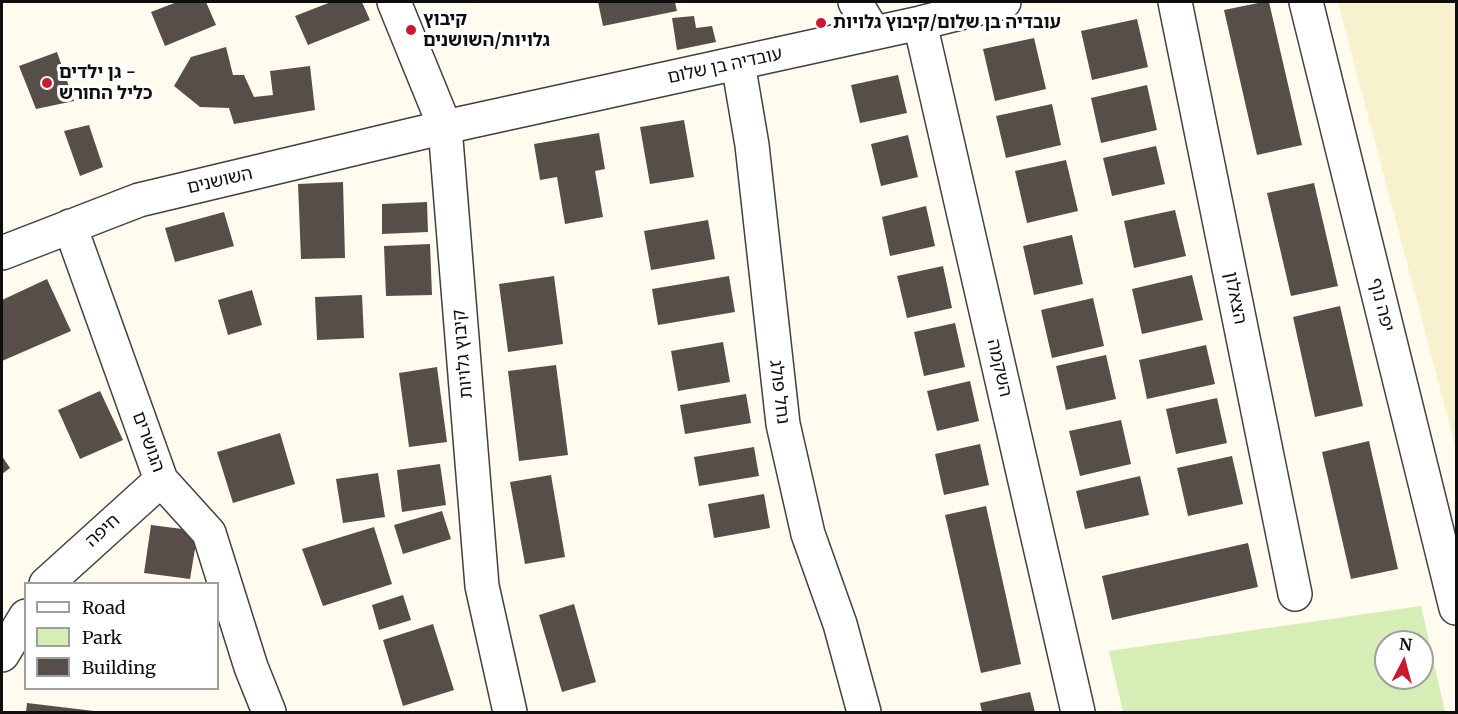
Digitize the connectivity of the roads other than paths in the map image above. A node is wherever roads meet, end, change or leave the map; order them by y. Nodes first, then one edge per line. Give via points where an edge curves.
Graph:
1 (394, 2) edge
2 (855, 2) edge
3 (1004, 2) edge
4 (1175, 2) edge
5 (1306, 2) edge
6 (920, 23) junction
7 (873, 33) junction
8 (738, 63) junction
9 (445, 127) junction
10 (70, 226) junction
11 (2, 253) edge
12 (161, 480) junction
13 (48, 582) edge
14 (1295, 594) dead end
15 (1456, 608) edge
16 (24, 619) edge
17 (2, 655) edge
18 (269, 712) edge
19 (510, 712) edge
20 (864, 712) edge
21 (1078, 712) edge

1 - 9 street, קיבוץ גלויות
2 - 7 street
3 - 6 street, עובדיה בן שלום
4 - 14 street, הצאלון
5 - 15 street, יפה נוף
6 - 7 street, עובדיה בן שלום
6 - 21 street, השקמה
7 - 8 street, עובדיה בן שלום
8 - 9 street, עובדיה בן שלום
8 - 20 street, נחל פולג via 752,145 783,424 808,534 840,624
9 - 10 street, השושנים via 139,200
9 - 19 street, קיבוץ גלויות via 482,586
10 - 11 street, השושנים
10 - 12 street, הגושרים
12 - 13 street, חיפה
12 - 18 street, הגושרים via 209,533
16 - 17 street

